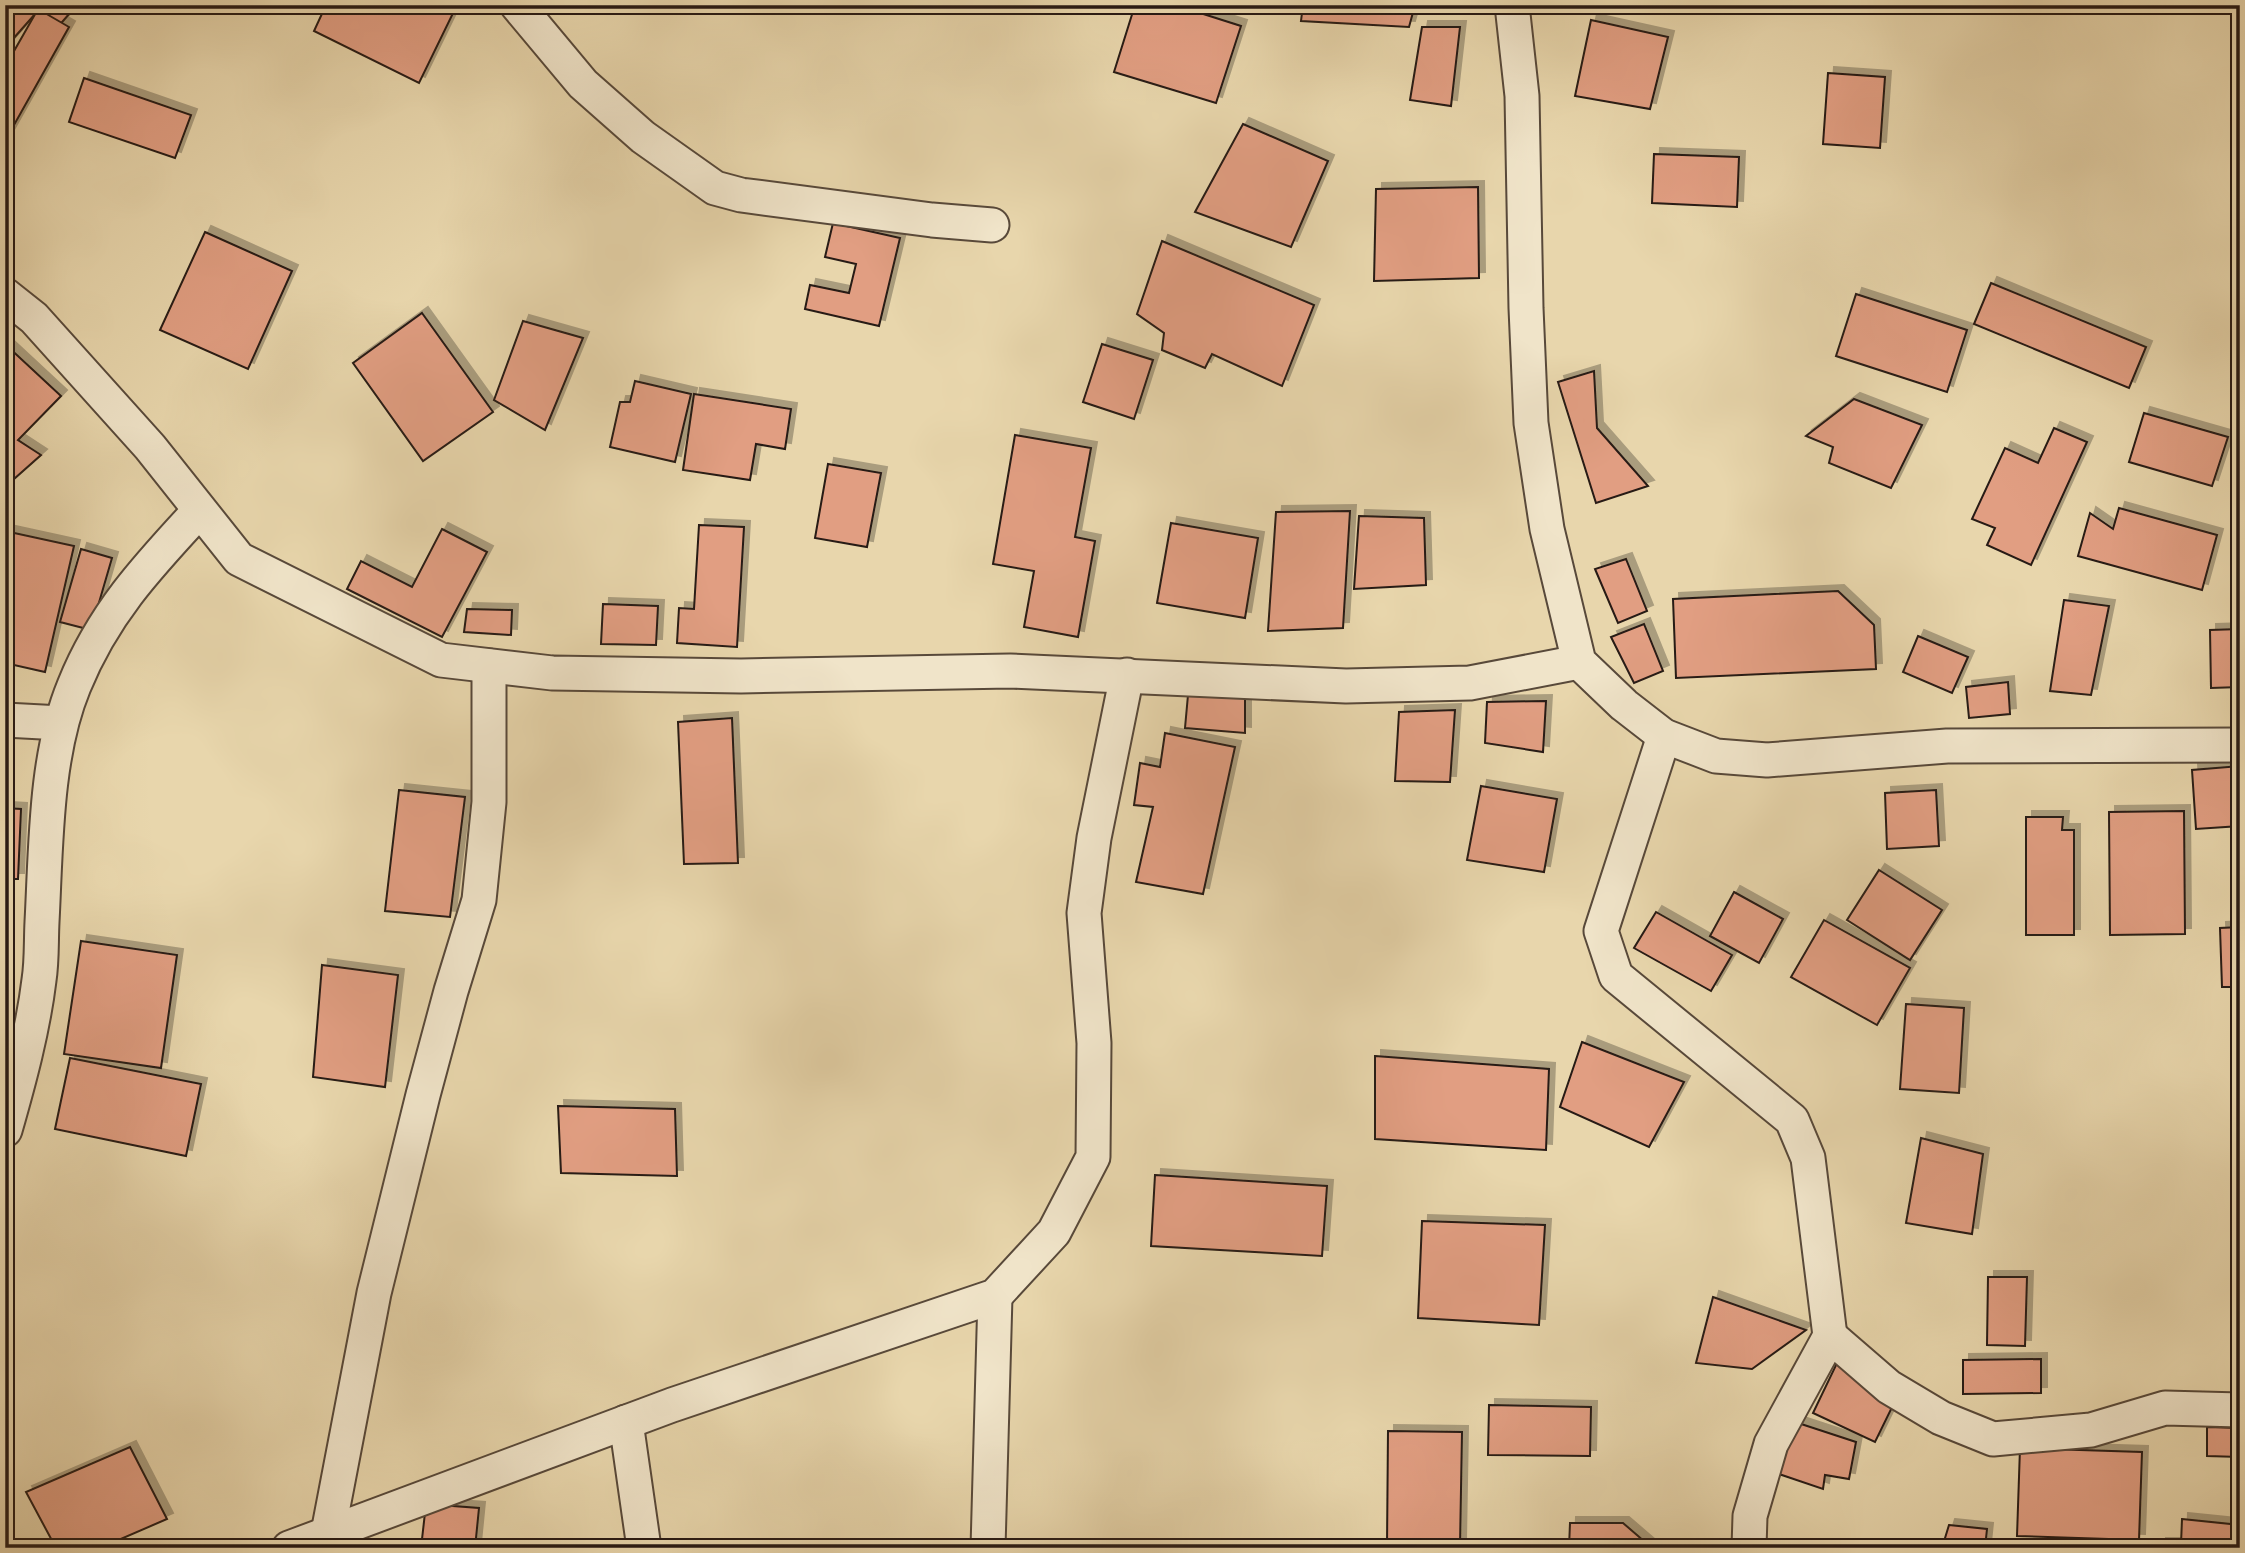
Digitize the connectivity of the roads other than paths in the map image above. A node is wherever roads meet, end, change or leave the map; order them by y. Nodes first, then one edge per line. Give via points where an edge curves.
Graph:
1 (517, 5) edge
2 (1511, 5) edge
3 (992, 225) dead end
4 (5, 295) edge
5 (199, 511) junction
6 (1579, 662) junction
7 (489, 666) junction
8 (1127, 675) junction
9 (5, 720) edge
10 (61, 723) junction
11 (1664, 736) junction
12 (2240, 745) edge
13 (5, 1130) edge
14 (995, 1296) junction
15 (1830, 1336) junction
16 (2240, 1410) edge
17 (626, 1422) junction
18 (325, 1540) edge
19 (289, 1548) edge
20 (644, 1548) edge
21 (988, 1548) edge
22 (1749, 1548) edge

1 - 3 street via 583,84 643,137 715,188
2 - 6 street via 1522,96 1531,423 1548,529
4 - 5 street via 34,318 150,447
5 - 7 street via 239,559 440,660
5 - 10 street via 144,571 103,626
6 - 8 street via 1470,683 1346,686
6 - 11 street
7 - 8 street via 552,673 741,676 1010,671
7 - 18 street via 489,802 480,900 426,1082 374,1293
8 - 14 street via 1084,913 1094,1043 1093,1157 1054,1232
9 - 10 street
10 - 13 street via 47,817 40,979
11 - 12 street via 1716,756 1767,760 1947,746
11 - 15 street via 1601,932 1616,976 1792,1120 1808,1158
14 - 17 street
14 - 21 street
15 - 16 street via 1889,1387 1941,1418 1993,1439 2091,1430 2165,1408
15 - 22 street via 1771,1444 1751,1516
17 - 18 street
17 - 20 street
18 - 19 street

